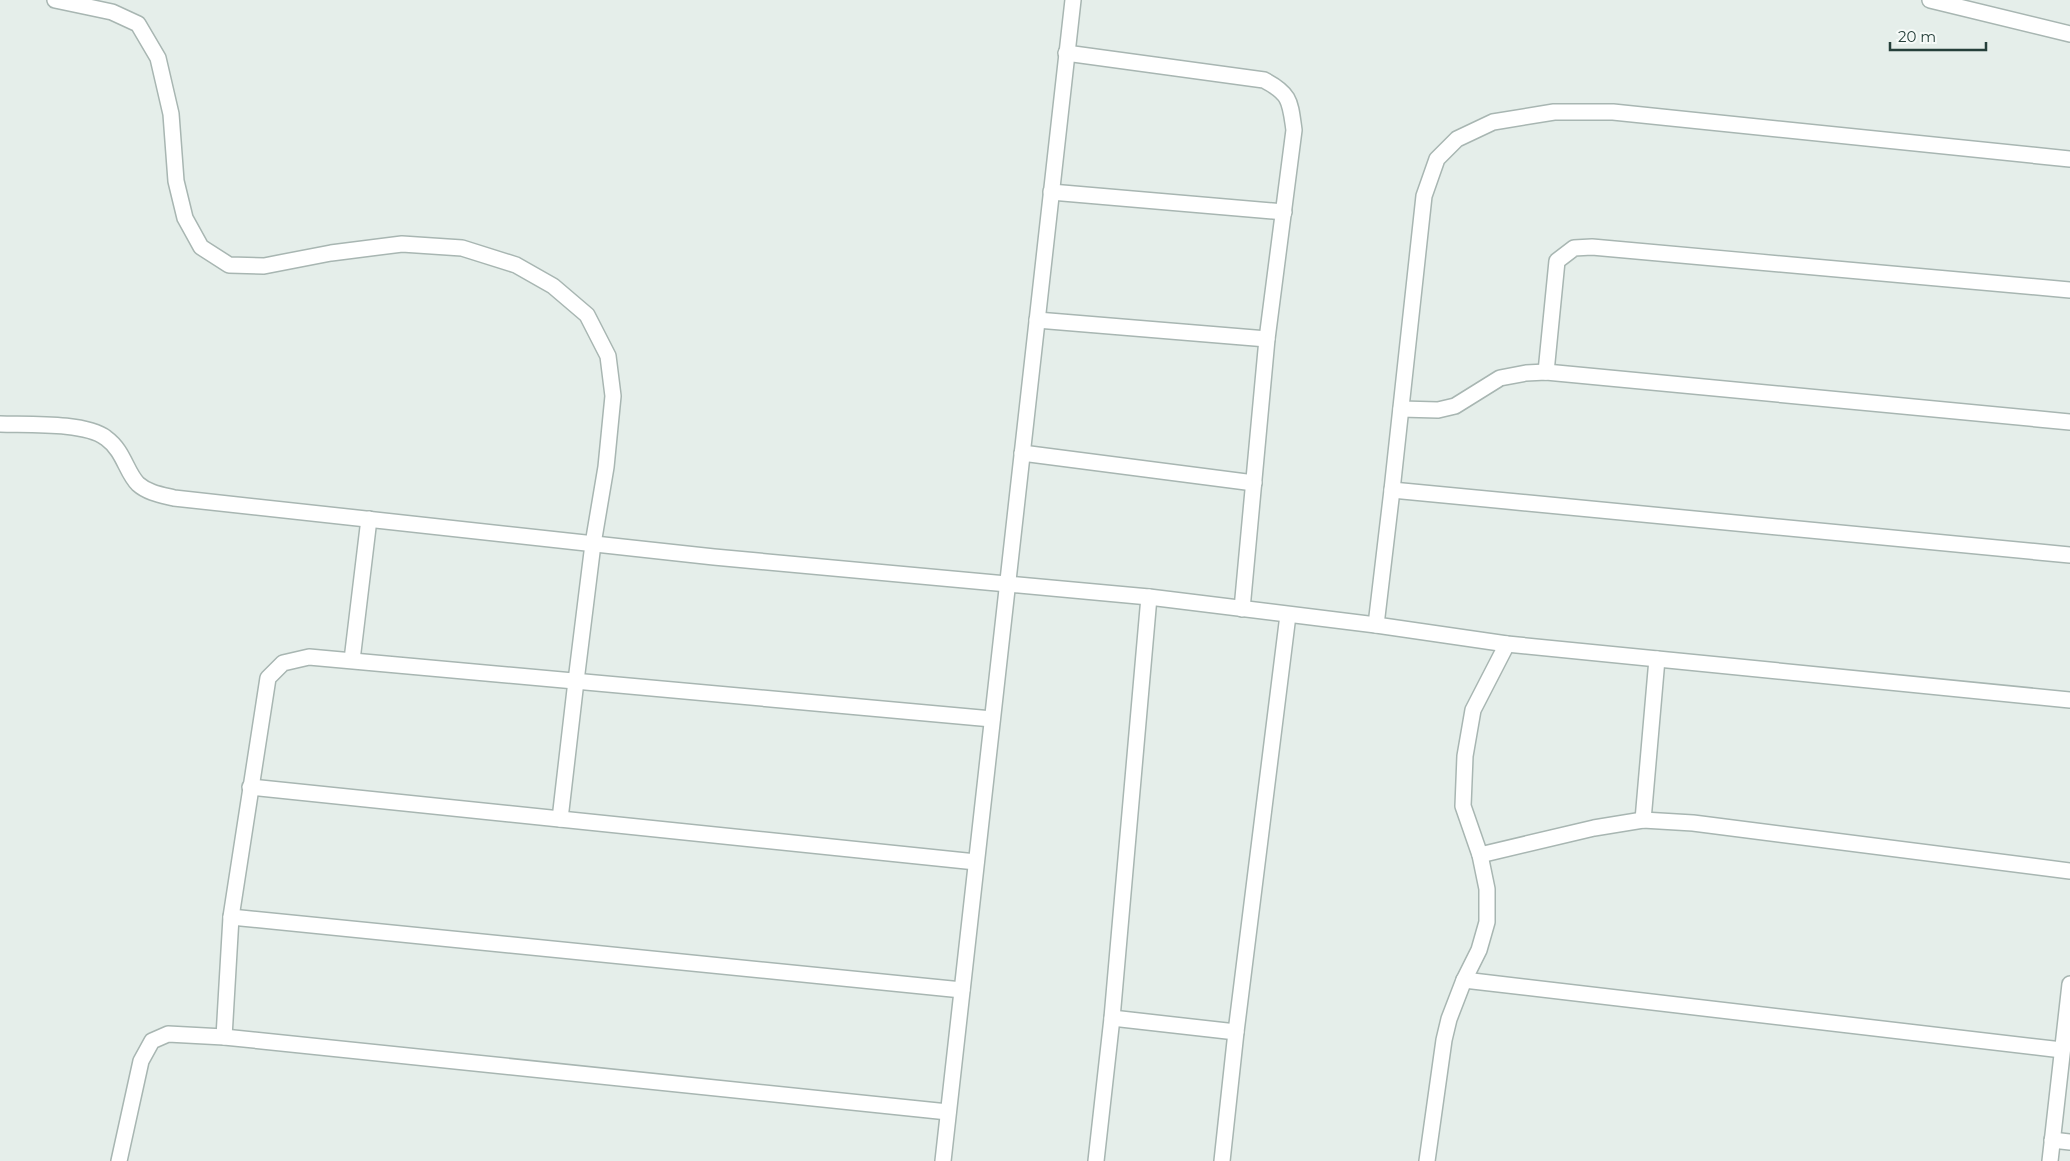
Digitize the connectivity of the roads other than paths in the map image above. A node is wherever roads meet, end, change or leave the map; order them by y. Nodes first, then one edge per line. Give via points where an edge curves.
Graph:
1 (54, 0) edge
2 (1073, 0) edge
3 (1930, 0) edge
4 (2070, 34) edge
5 (1066, 53) junction
6 (2070, 159) edge
7 (1051, 192) junction
8 (1284, 212) junction
9 (2070, 290) edge
10 (1037, 320) junction
11 (1267, 339) junction
12 (1546, 372) junction
13 (1401, 409) junction
14 (2070, 422) edge
15 (0, 424) edge
16 (1022, 453) junction
17 (1254, 483) junction
18 (1392, 490) junction
19 (368, 520) junction
20 (593, 544) junction
21 (2070, 555) edge
22 (1007, 585) junction
23 (1150, 597) junction
24 (1242, 609) junction
25 (1288, 616) junction
26 (1376, 625) junction
27 (1507, 644) junction
28 (1657, 659) junction
29 (352, 660) junction
30 (576, 681) junction
31 (2070, 700) edge
32 (992, 719) junction
33 (250, 787) junction
34 (560, 819) junction
35 (1643, 820) junction
36 (1480, 855) junction
37 (976, 862) junction
38 (2070, 871) edge
39 (231, 917) junction
40 (1464, 980) junction
41 (2070, 984) edge
42 (962, 990) junction
43 (1112, 1018) junction
44 (1236, 1032) junction
45 (224, 1037) junction
46 (2062, 1050) junction
47 (948, 1112) junction
48 (2052, 1140) junction
49 (2070, 1142) edge
50 (119, 1161) edge
51 (943, 1161) edge
52 (1096, 1161) edge
53 (1222, 1161) edge
54 (1427, 1161) edge
55 (2050, 1161) edge

1 - 20 street via 112,12 138,24 158,58 171,114 176,181 185,218 201,247 230,265 264,266 331,252 402,244 462,248 516,264 553,286 587,315 608,356 614,396
2 - 5 street
3 - 4 street
5 - 7 street
5 - 8 street via 1264,80 1282,89 1290,105 1294,130
6 - 13 street via 1614,112 1554,112 1493,122 1457,139 1438,158 1424,196
7 - 8 street
7 - 10 street
8 - 11 street
9 - 12 street via 1592,247 1574,248 1557,262
10 - 11 street
10 - 16 street
11 - 17 street
12 - 13 street via 1500,378 1455,406 1438,410
12 - 14 street
13 - 18 street
15 - 19 street via 81,428 104,437 118,450 138,484 151,492 174,498
16 - 17 street
16 - 22 street
17 - 24 street
18 - 21 street
18 - 26 street
19 - 20 street
19 - 29 street
20 - 22 street
20 - 30 street
22 - 23 street
22 - 32 street
23 - 24 street
23 - 43 street
24 - 25 street
25 - 26 street
25 - 44 street
26 - 27 street
27 - 28 street
27 - 36 street via 1472,710 1465,756 1463,806
28 - 31 street
28 - 35 street
29 - 30 street
29 - 33 street via 310,657 283,663 268,678
30 - 32 street
30 - 34 street
32 - 37 street
33 - 34 street
33 - 39 street
34 - 37 street
35 - 36 street
35 - 38 street via 1693,823
36 - 40 street via 1487,889 1486,922 1479,950
37 - 42 street
39 - 42 street
39 - 45 street
40 - 46 street
40 - 54 street via 1444,1040
41 - 46 street
42 - 47 street
43 - 44 street
43 - 52 street
44 - 53 street
45 - 47 street
45 - 50 street via 168,1034 152,1041 141,1061
46 - 48 street
47 - 51 street
48 - 49 street
48 - 55 street

